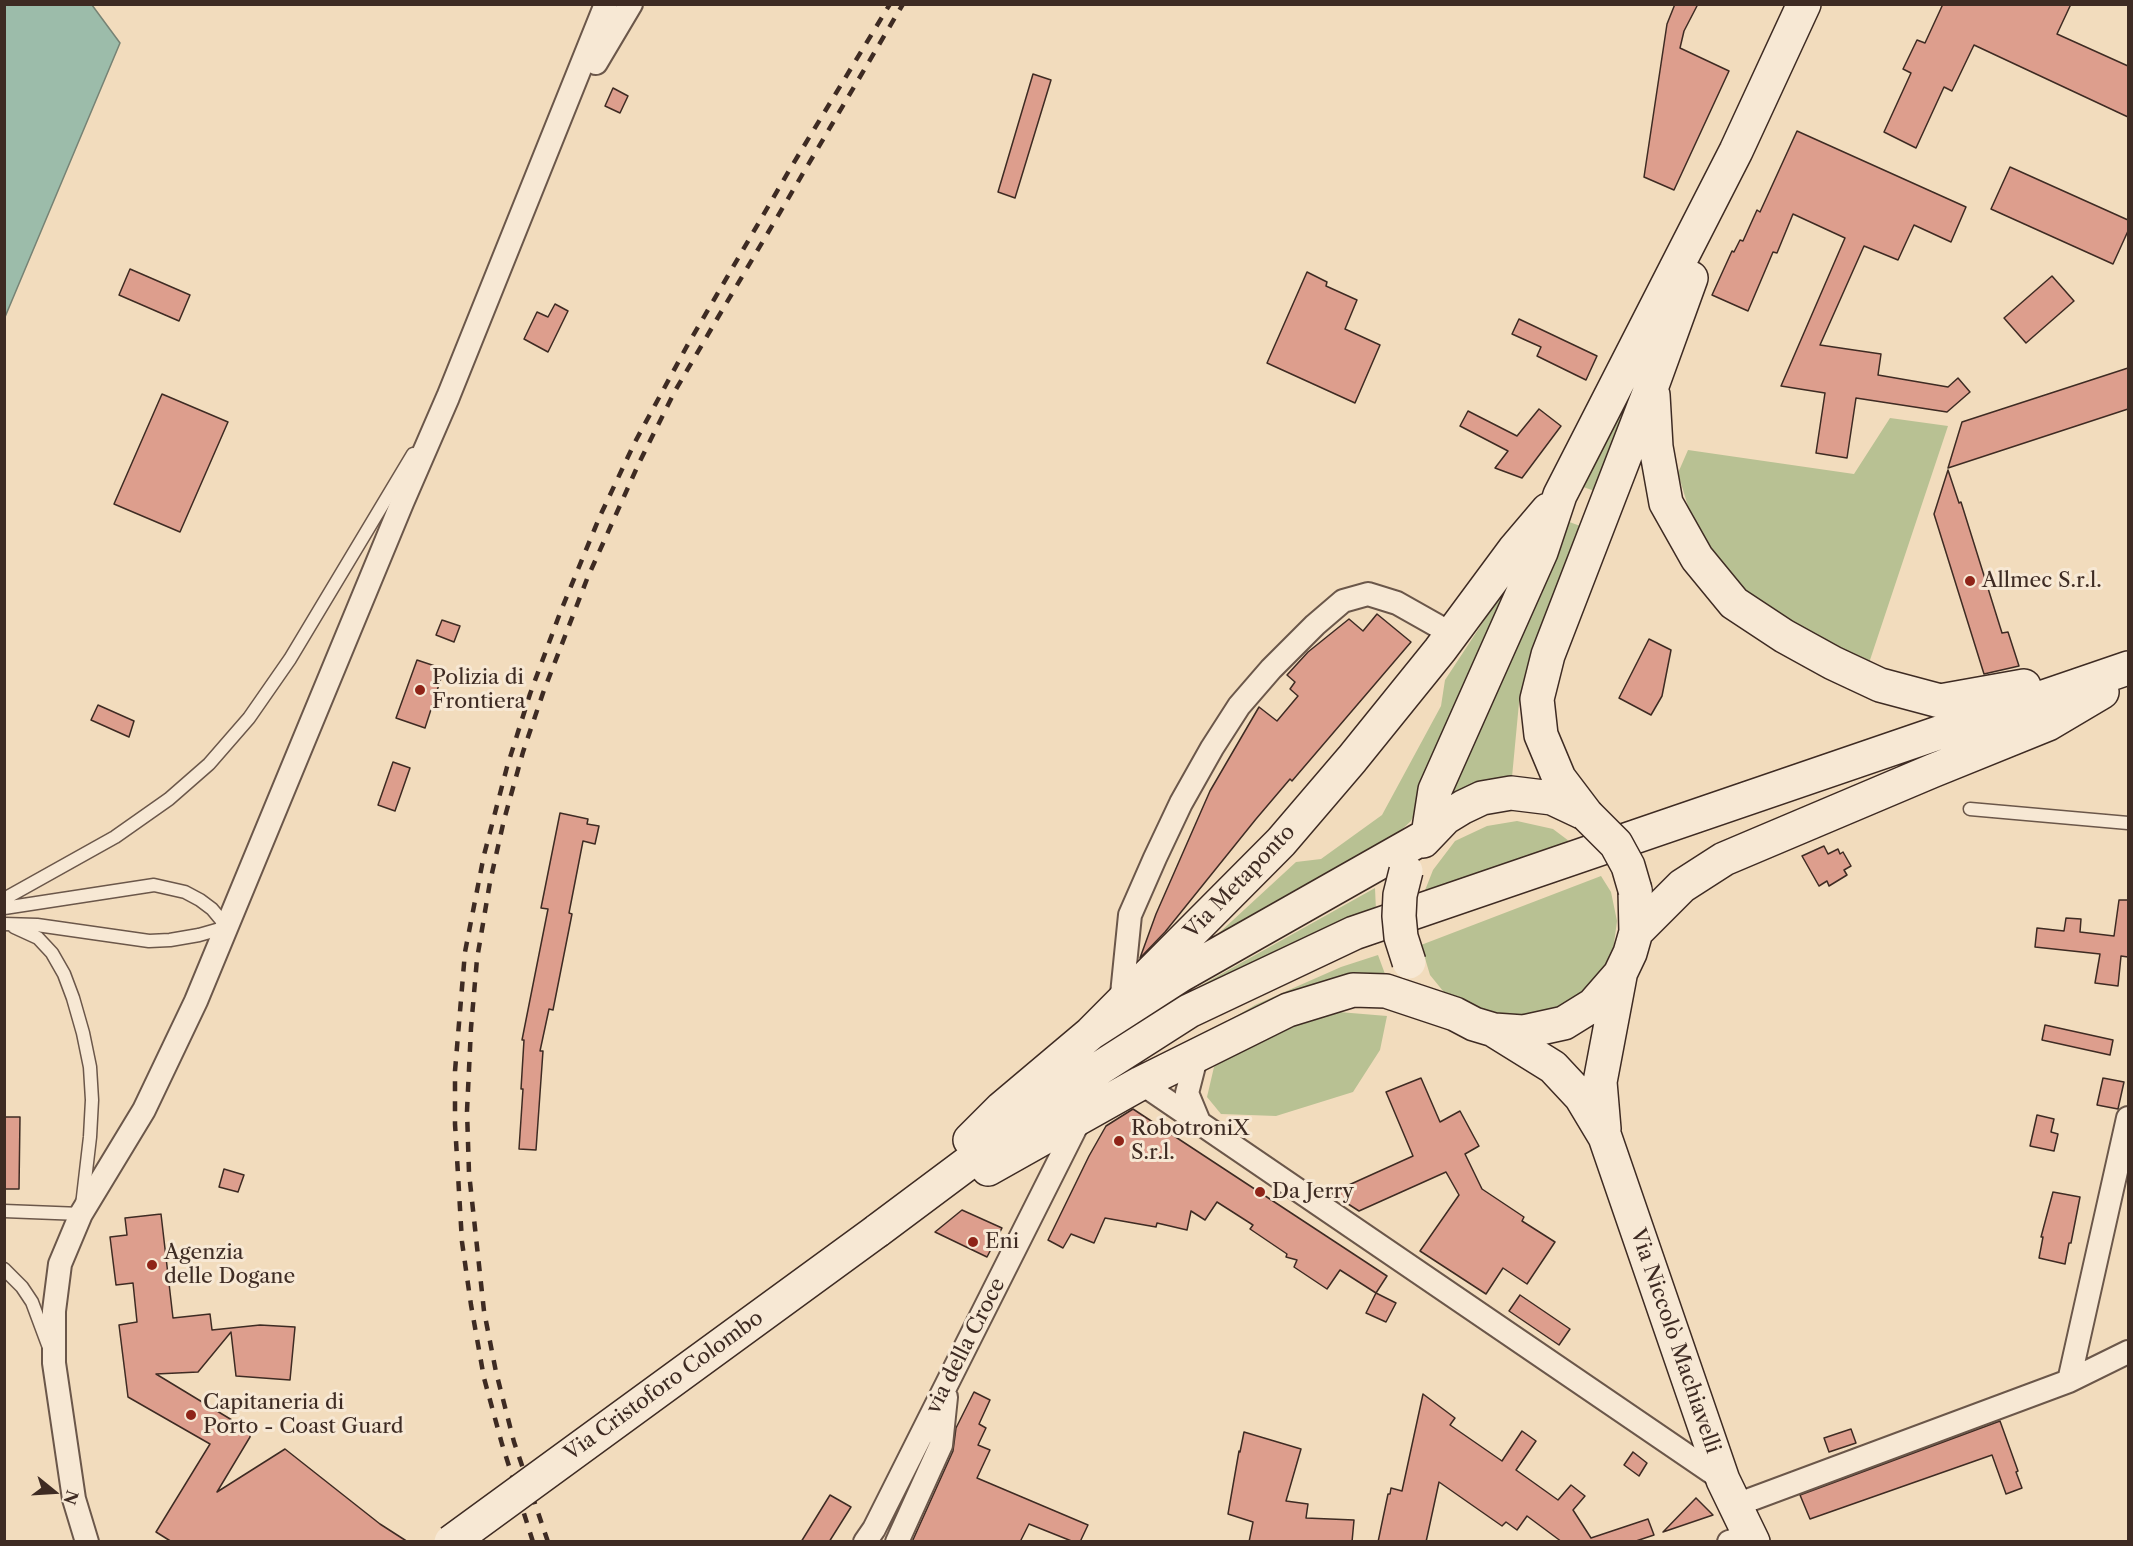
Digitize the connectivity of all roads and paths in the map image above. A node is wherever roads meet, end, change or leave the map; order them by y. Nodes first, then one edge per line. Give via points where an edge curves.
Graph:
1 (606, 4) edge
2 (631, 4) edge
3 (1804, 4) edge
4 (547, 151) junction
5 (1736, 151) junction
6 (1653, 383) junction
7 (448, 397) junction
8 (1560, 495) junction
9 (1452, 634) junction
10 (2128, 666) edge
11 (2128, 676) edge
12 (1970, 809) dead end
13 (1587, 814) junction
14 (2128, 823) edge
15 (1428, 835) junction
16 (4, 899) edge
17 (4, 908) edge
18 (5, 924) edge
19 (227, 927) junction
20 (1636, 932) junction
21 (1620, 974) junction
22 (1121, 1004) junction
23 (1455, 1014) junction
24 (1494, 1030) junction
25 (1091, 1033) junction
26 (1197, 1054) junction
27 (1141, 1083) junction
28 (1080, 1117) junction
29 (2128, 1118) edge
30 (1199, 1122) junction
31 (1605, 1137) junction
32 (4, 1211) edge
33 (81, 1214) junction
34 (877, 1231) junction
35 (4, 1269) edge
36 (2128, 1352) edge
37 (54, 1363) junction
38 (2069, 1381) junction
39 (947, 1384) junction
40 (1729, 1492) junction
41 (1744, 1539) edge
42 (87, 1542) edge
43 (451, 1542) edge
44 (865, 1542) edge
45 (897, 1542) edge

1 - 4 street
2 - 4 street
3 - 5 main road
4 - 7 street
5 - 6 main road
5 - 8 main road
6 - 10 main road via 1656,447 1666,503 1697,558 1734,603 1784,636 1880,685 1940,701
6 - 13 main road via 1548,655 1537,699 1542,735 1559,778
7 - 16 lane via 290,659 249,718 209,764 169,799 115,837
7 - 19 street
8 - 9 main road, Via Metaponto
8 - 15 main road via 1540,552 1435,790
9 - 22 main road, Via Metaponto via 1281,842
9 - 22 street via 1397,603 1368,594 1344,602 1271,669 1239,706 1212,748 1155,858 1130,915
10 - 34 main road via 1354,933 1190,1011 1067,1089
11 - 20 main road via 2048,724 1724,860 1682,886
12 - 14 lane
13 - 15 main road via 1552,798 1511,793 1482,798 1463,807
13 - 20 main road, bridge via 1616,844 1628,866 1635,890
15 - 23 main road, bridge via 1406,870 1400,895 1401,937 1419,980
15 - 25 main road via 1181,975
17 - 19 lane via 154,885 185,891 201,900
18 - 19 lane via 149,941
18 - 33 lane via 38,938 52,953 64,974 83,1034 92,1100
19 - 33 street via 160,1079
20 - 21 main road
21 - 24 main road via 1593,1005 1564,1023 1523,1032
21 - 31 main road via 1600,1082
22 - 25 main road, Via Metaponto
23 - 24 main road
23 - 26 main road via 1386,991 1353,990 1288,1010
24 - 31 main road via 1553,1067 1581,1097
25 - 34 main road, Via Metaponto via 1002,1108
26 - 27 main road
26 - 30 street via 1187,1093
27 - 28 main road
27 - 30 street
28 - 34 main road
28 - 39 street, via della Croce
29 - 38 street
30 - 40 street
31 - 40 main road, Via Niccolò Machiavelli
32 - 33 lane
33 - 37 street via 60,1264
34 - 43 main road, Via Cristoforo Colombo, bridge
35 - 37 lane via 32,1302
36 - 38 street
37 - 42 street via 74,1499
38 - 40 street
39 - 44 street, via della Croce
39 - 45 street via 941,1445
40 - 41 main road, Via Niccolò Machiavelli

